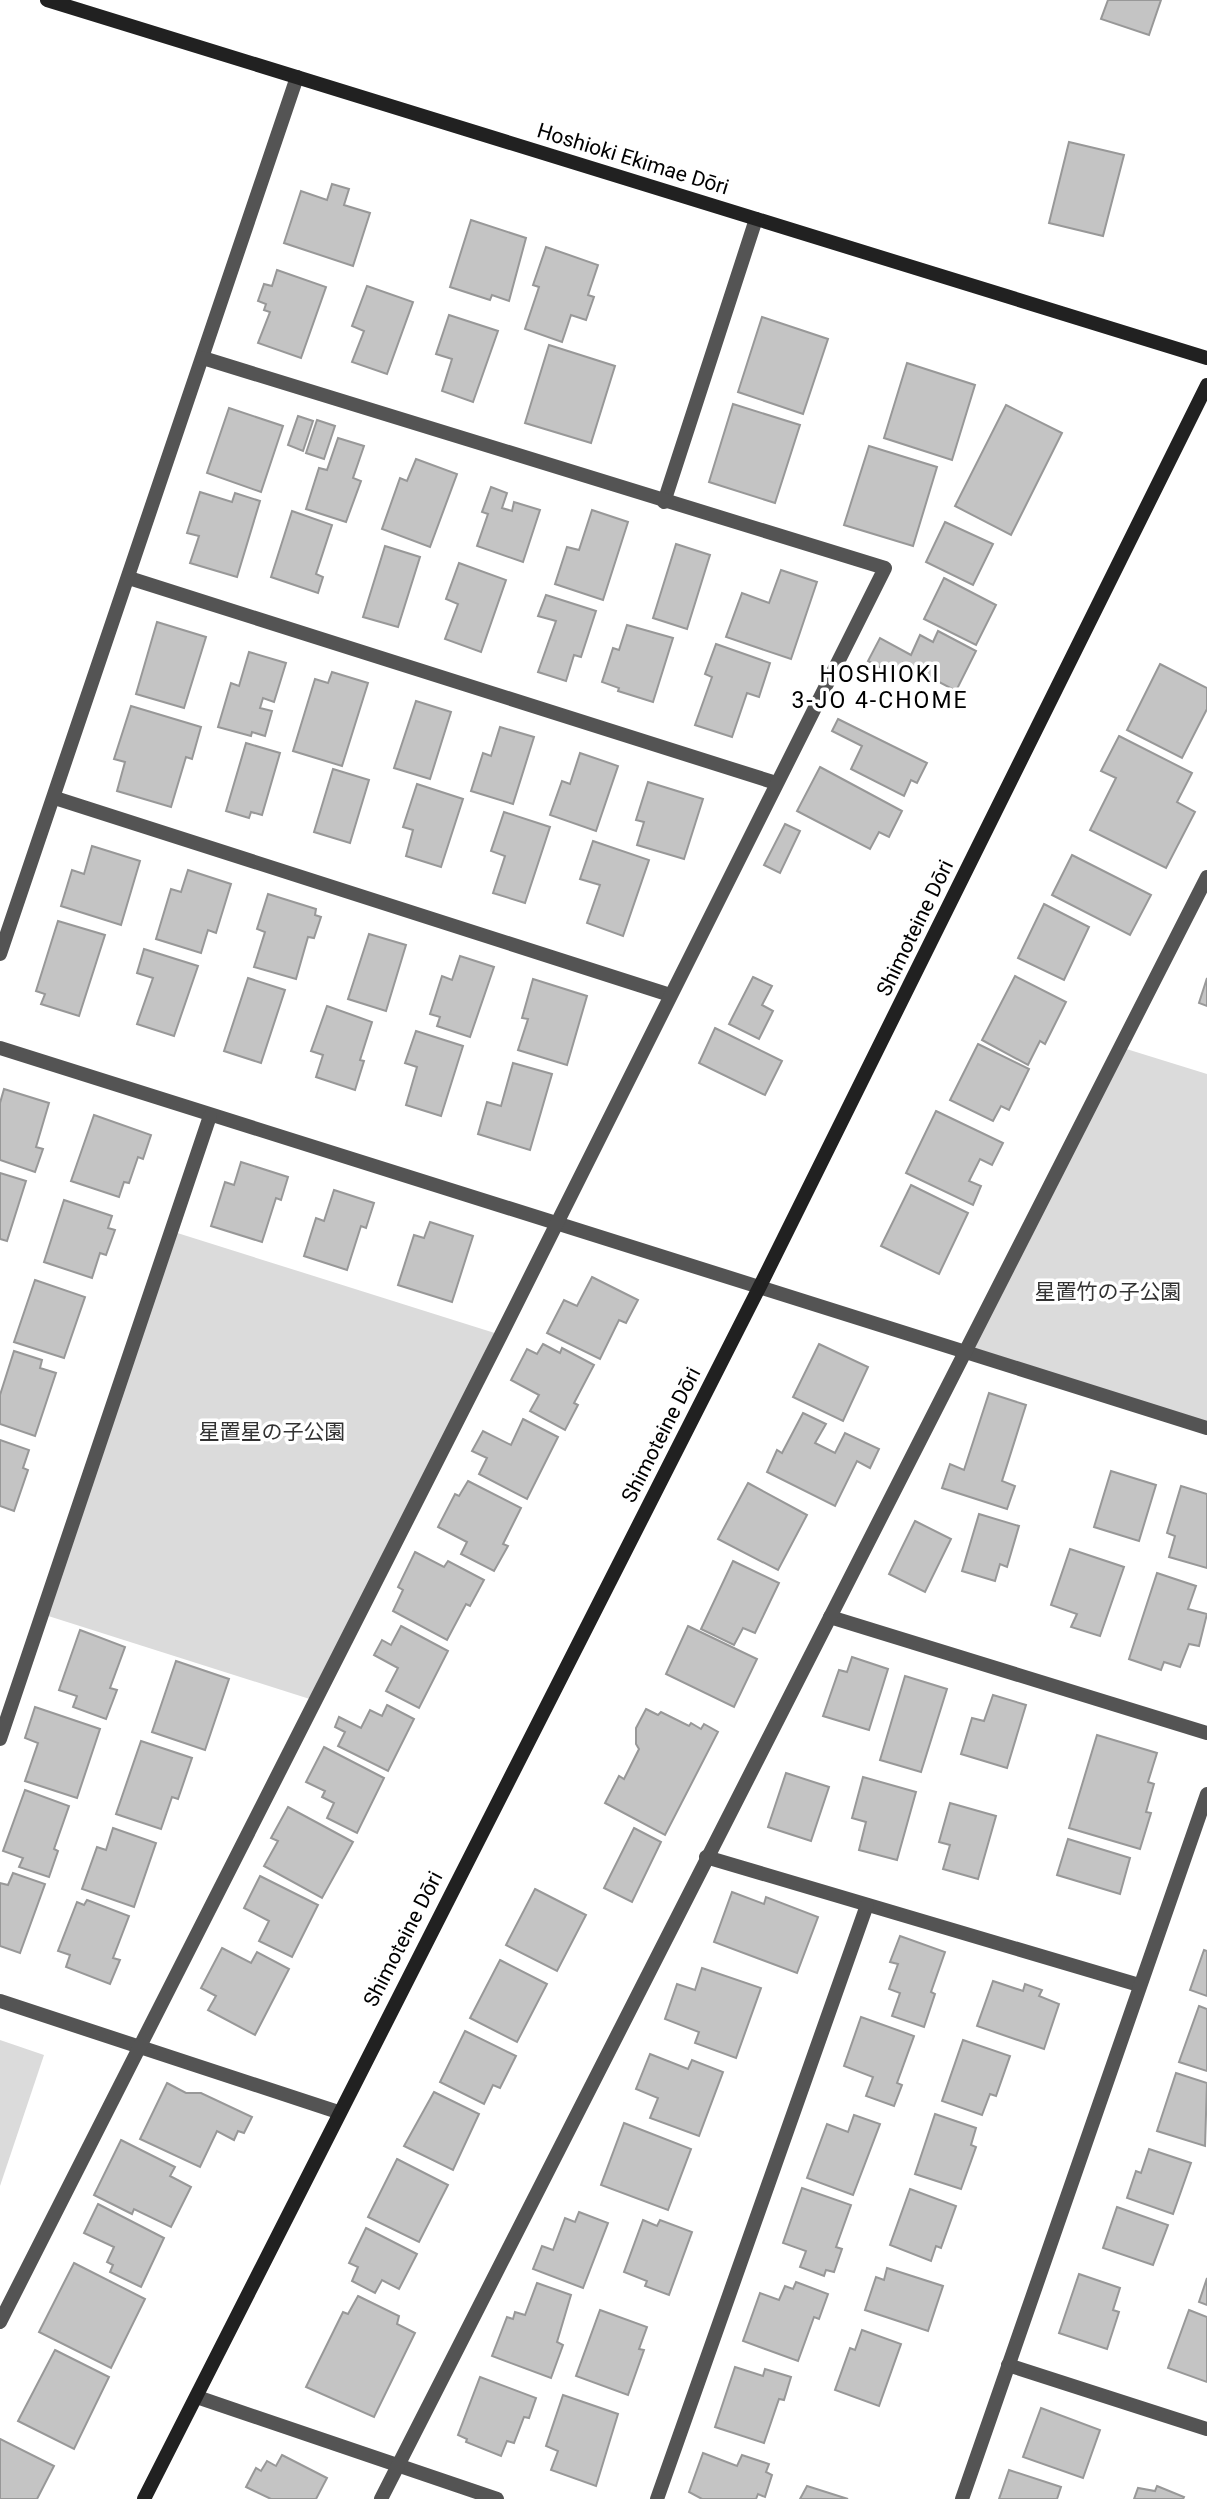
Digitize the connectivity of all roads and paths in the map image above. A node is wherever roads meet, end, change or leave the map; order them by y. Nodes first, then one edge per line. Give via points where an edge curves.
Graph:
1 (47, 0) edge
2 (297, 77) junction
3 (756, 219) junction
4 (203, 358) junction
5 (1207, 358) edge
6 (1207, 385) edge
7 (664, 502) junction
8 (129, 578) junction
9 (776, 783) junction
10 (55, 798) junction
11 (1207, 877) edge
12 (0, 954) edge
13 (670, 995) junction
14 (0, 1048) edge
15 (210, 1116) junction
16 (556, 1226) junction
17 (760, 1286) junction
18 (965, 1353) junction
19 (1207, 1428) edge
20 (830, 1617) junction
21 (1207, 1733) edge
22 (0, 1739) edge
23 (1207, 1794) edge
24 (706, 1857) junction
25 (867, 1905) junction
26 (1139, 1986) junction
27 (0, 2001) edge
28 (142, 2045) junction
29 (338, 2112) junction
30 (0, 2322) edge
31 (1008, 2365) junction
32 (197, 2397) junction
33 (1207, 2429) edge
34 (398, 2465) junction
35 (144, 2499) edge
36 (381, 2499) edge
37 (497, 2499) edge
38 (657, 2499) edge
39 (962, 2499) edge

1 - 2 street, Hoshioki Ekimae Dōri
2 - 3 street, Hoshioki Ekimae Dōri
2 - 4 street
3 - 5 street, Hoshioki Ekimae Dōri
3 - 7 street
4 - 7 street
4 - 8 street
6 - 17 street, Shimoteine Dōri
7 - 9 street via 885,568
8 - 9 street
8 - 10 street
9 - 13 street
10 - 12 street
10 - 13 street
11 - 18 street
13 - 16 street
14 - 15 street
15 - 16 street
15 - 22 street
16 - 17 street
16 - 28 street
17 - 18 street
17 - 29 street, Shimoteine Dōri
18 - 19 street
18 - 20 street
20 - 21 street
20 - 24 street
23 - 26 street
24 - 25 street
24 - 34 street
25 - 26 street
25 - 38 street
26 - 31 street
27 - 28 street
28 - 29 street
28 - 30 street
29 - 32 street, Shimoteine Dōri
31 - 33 street
31 - 39 street
32 - 34 street
32 - 35 street, Shimoteine Dōri
34 - 36 street
34 - 37 street

